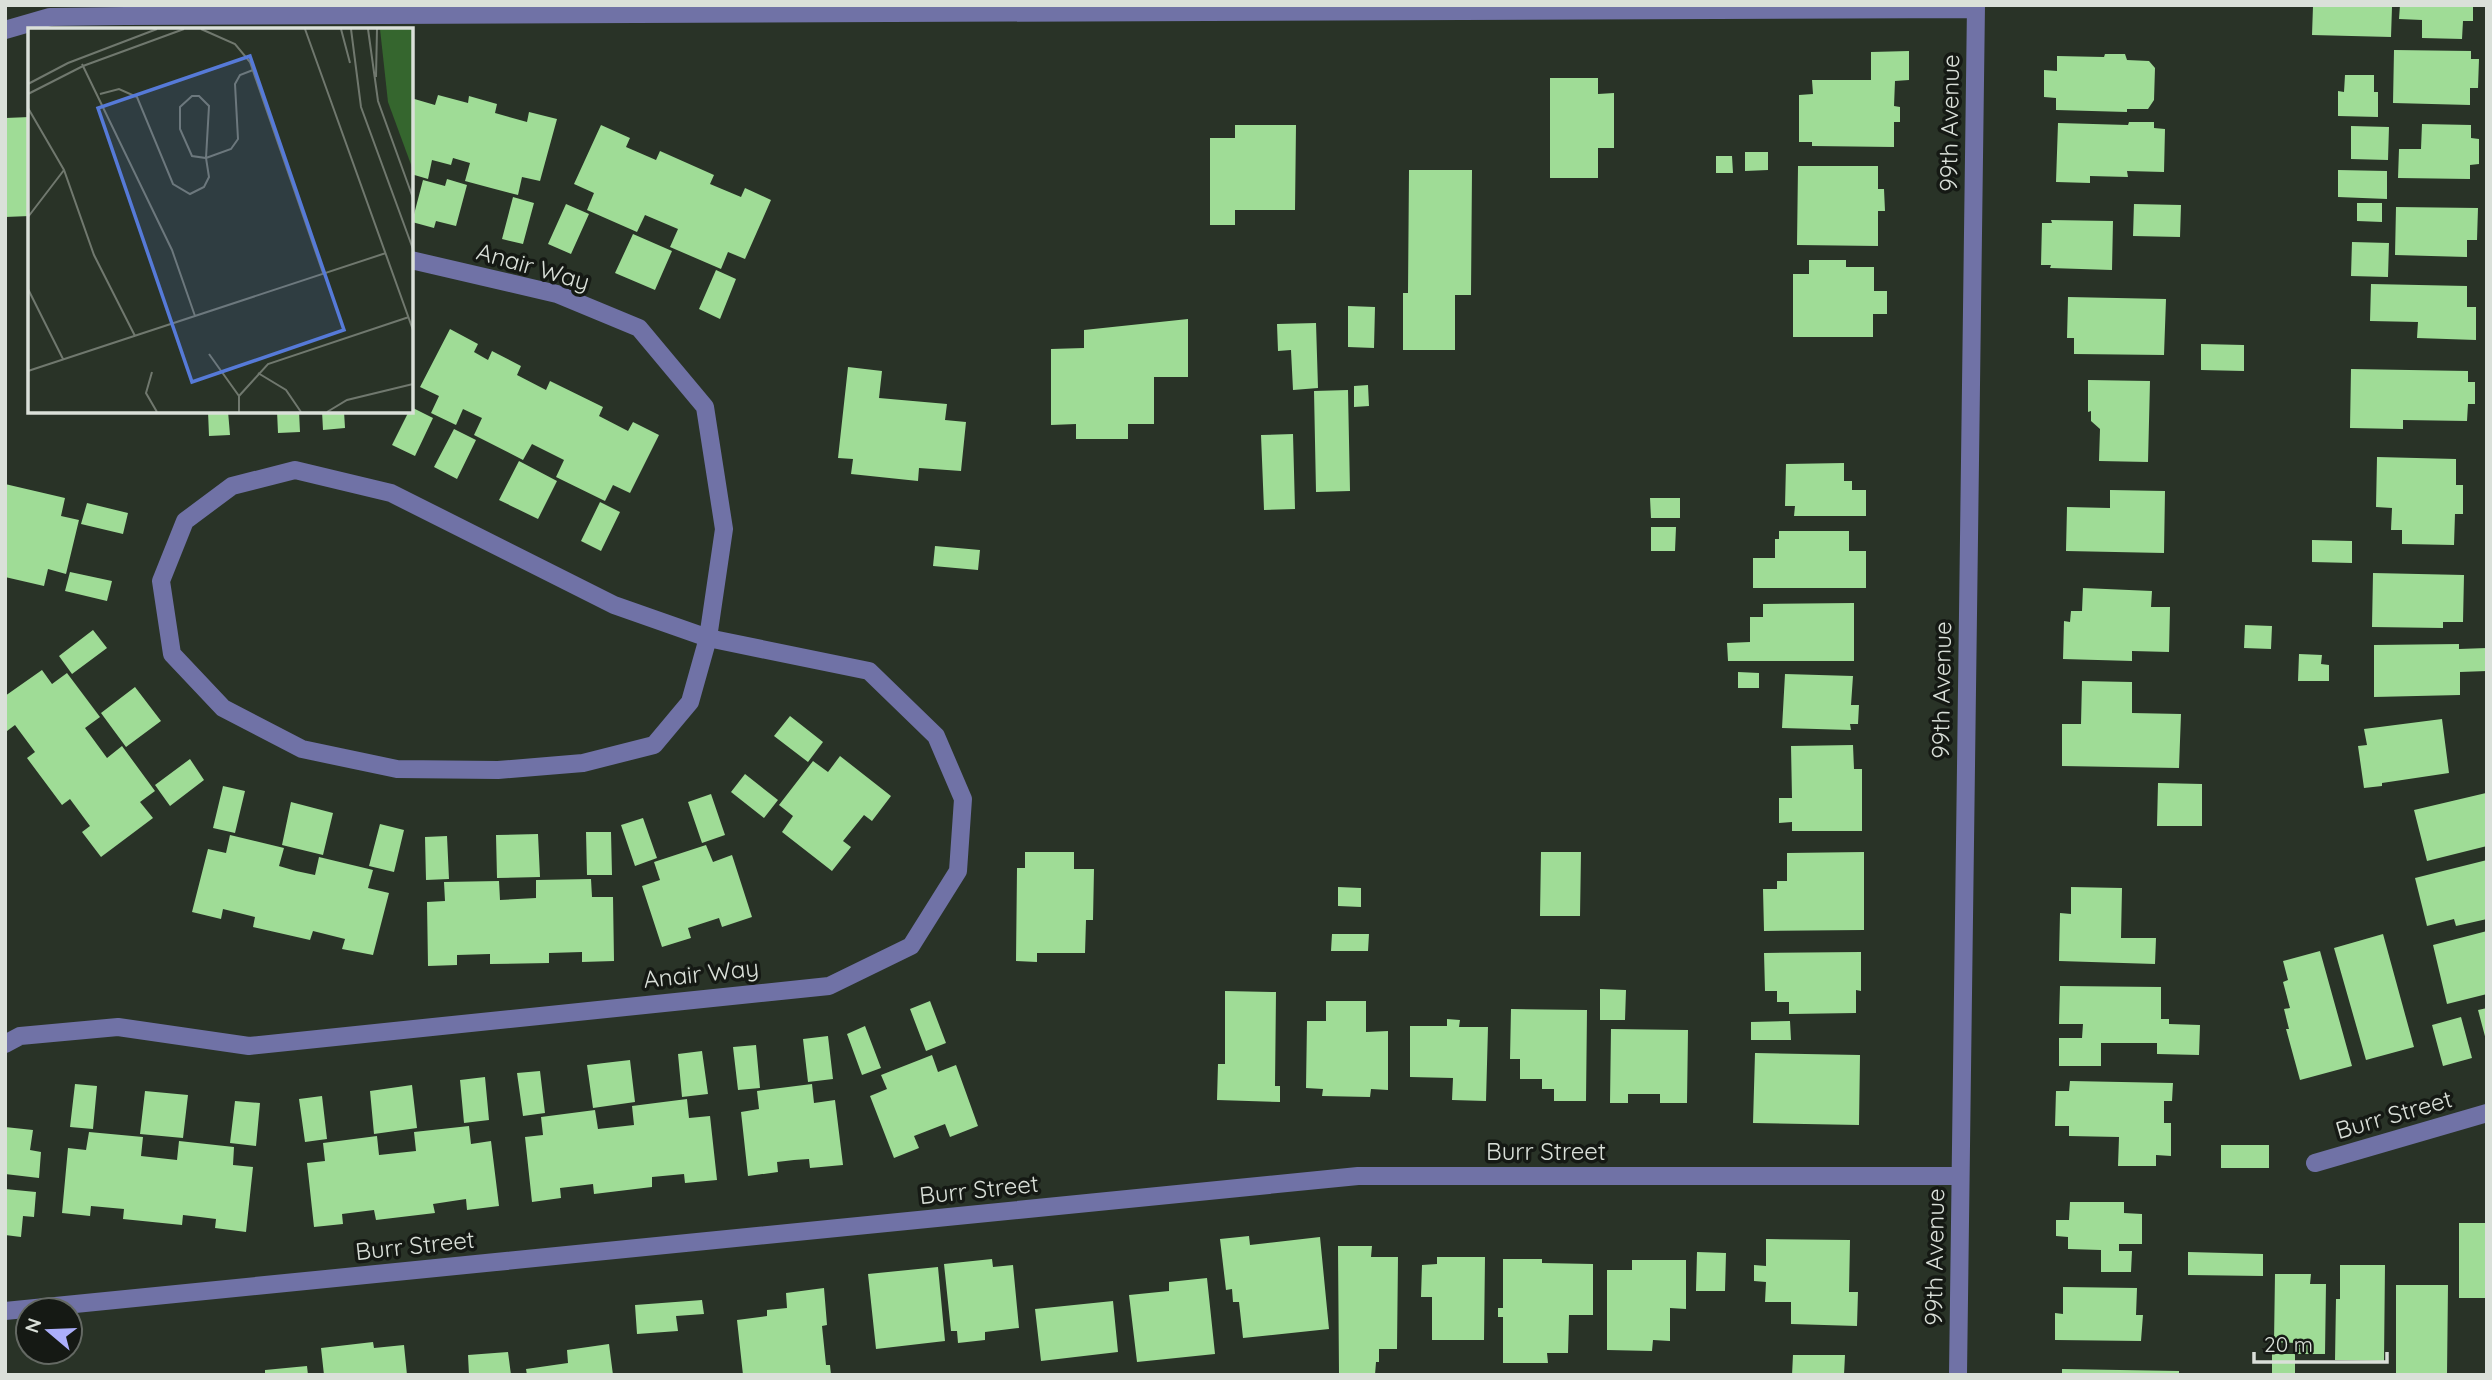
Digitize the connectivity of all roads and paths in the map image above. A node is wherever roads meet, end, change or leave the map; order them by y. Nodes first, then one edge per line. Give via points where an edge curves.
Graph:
1 (1976, 7) edge
2 (125, 23) edge
3 (5, 30) edge
4 (413, 260) edge
5 (708, 638) junction
6 (5, 1044) edge
7 (2487, 1113) edge
8 (2315, 1163) dead end
9 (1960, 1176) junction
10 (5, 1311) edge
11 (1958, 1375) edge

1 - 2 street
1 - 9 street, 99th Avenue
2 - 3 street via 50,18
4 - 5 street, Anair Way via 558,294 639,328 705,407 724,529
5 - 5 street, Anair Way via 690,702 654,745 583,763 498,770 397,768 302,749 223,708 172,654 161,581 185,521 233,486 295,470 391,493 614,606
5 - 6 street, Anair Way via 869,671 936,736 963,799 958,871 911,946 829,986 249,1046 118,1027 20,1036
7 - 8 street, Burr Street
9 - 10 street, Burr Street via 1358,1177
9 - 11 street, 99th Avenue

